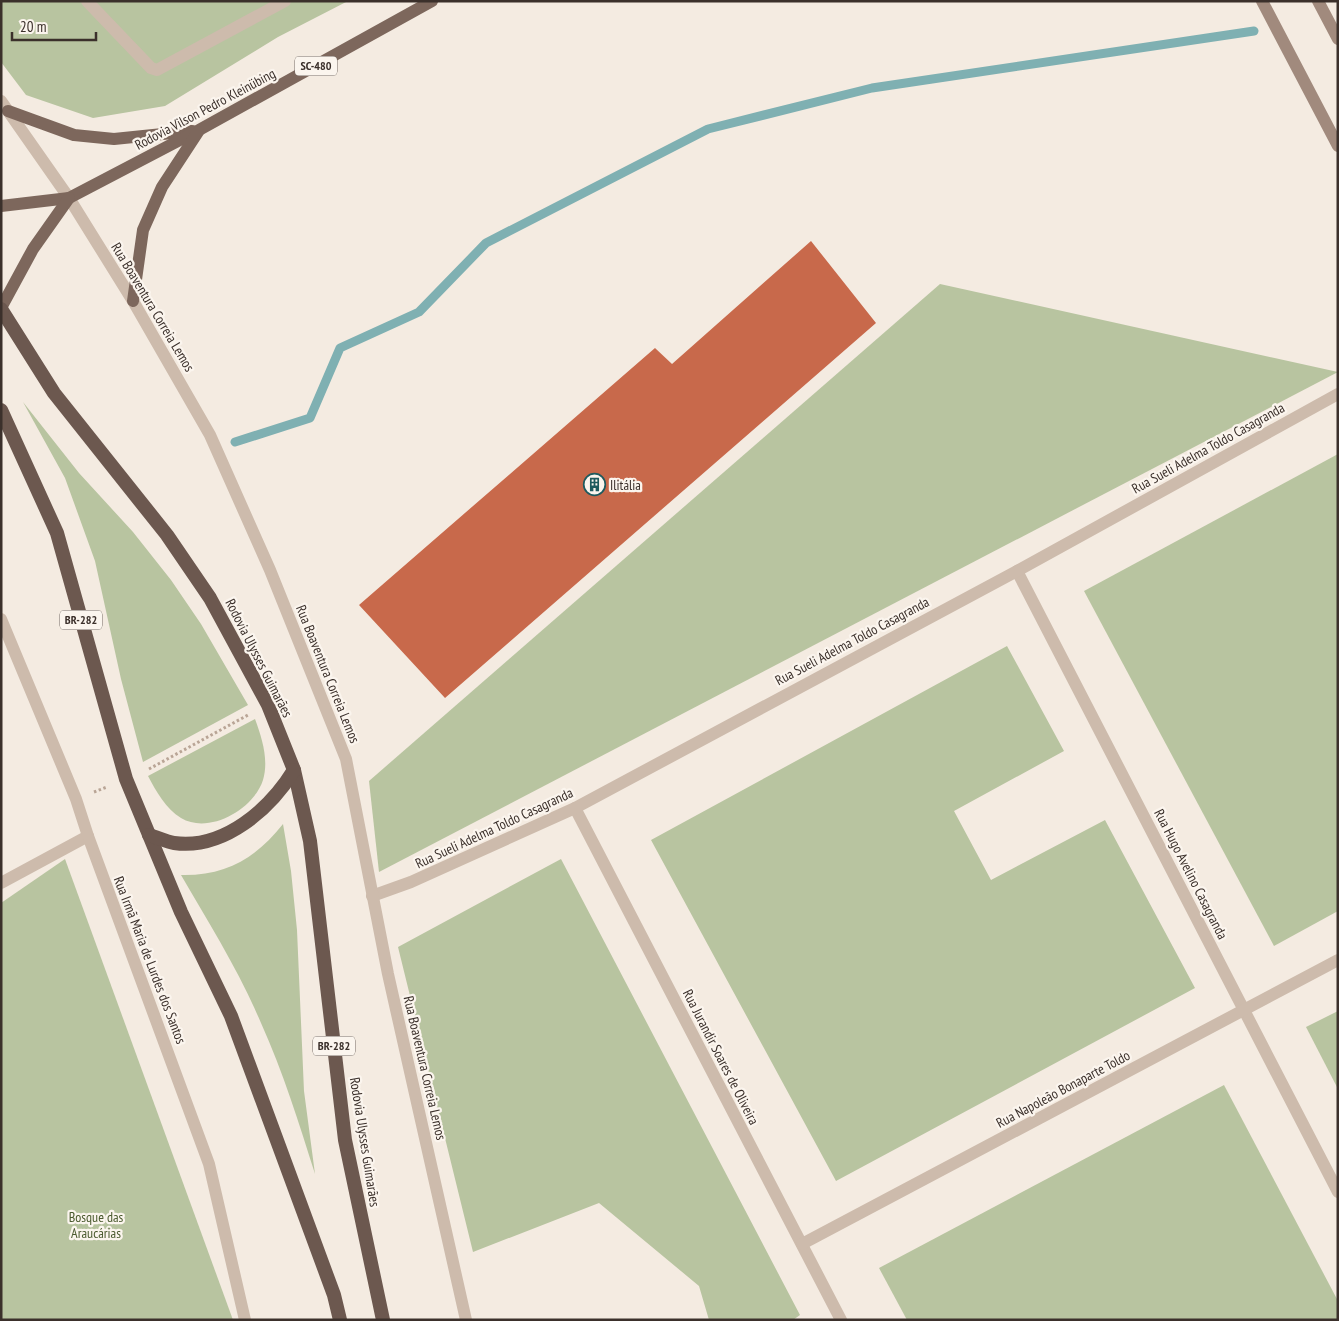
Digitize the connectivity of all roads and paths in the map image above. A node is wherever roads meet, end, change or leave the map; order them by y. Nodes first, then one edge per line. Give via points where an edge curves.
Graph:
1 (87, 1) edge
2 (285, 1) edge
3 (432, 1) edge
4 (1262, 1) edge
5 (1318, 1) edge
6 (1338, 39) edge
7 (5, 106) edge
8 (200, 130) junction
9 (1338, 146) edge
10 (69, 198) junction
11 (1, 206) edge
12 (133, 301) junction
13 (1, 309) edge
14 (1338, 394) edge
15 (1, 410) edge
16 (1017, 571) junction
17 (1, 619) edge
18 (248, 716) dead end
19 (149, 768) dead end
20 (294, 770) junction
21 (111, 786) dead end
22 (94, 792) dead end
23 (575, 808) junction
24 (149, 834) junction
25 (88, 836) junction
26 (1, 883) edge
27 (372, 896) junction
28 (1338, 960) edge
29 (1244, 1010) junction
30 (1338, 1192) edge
31 (802, 1244) junction
32 (245, 1320) edge
33 (340, 1320) edge
34 (383, 1320) edge
35 (466, 1320) edge
36 (841, 1320) edge

1 - 2 street via 151,68 157,70
3 - 8 main road, Rodovia Vilson Pedro Kleinübing / SC-480
4 - 9 main road
5 - 6 main road
7 - 8 main road via 74,136 114,139
7 - 10 street, Rua Boaventura Correia Lemos
8 - 10 main road, Rodovia Vilson Pedro Kleinübing / SC-480
8 - 12 main road via 162,187 143,230
10 - 11 main road, Rodovia Vilson Pedro Kleinübing / SC-480
10 - 12 street, Rua Boaventura Correia Lemos
10 - 13 main road, Rodovia Vilson Pedro Kleinübing / SC-480 via 33,249
12 - 27 street, Rua Boaventura Correia Lemos via 210,435 346,759
13 - 20 highway, Rodovia Ulysses Guimarães / BR-282 via 54,393 166,535 210,598 268,705
14 - 16 street, Rua Sueli Adelma Toldo Casagranda
15 - 24 highway, BR-282 via 57,534 126,779
16 - 23 street, Rua Sueli Adelma Toldo Casagranda
16 - 29 street, Rua Hugo Avelino Casagranda
17 - 25 street, Rua Irmã Maria de Lurdes dos Santos via 76,799
18 - 19 path
20 - 24 highway via 283,789 266,807 249,821 224,834 174,844
20 - 34 highway, Rodovia Ulysses Guimarães / BR-282 via 310,841 346,1140
21 - 22 path
23 - 27 street, Rua Sueli Adelma Toldo Casagranda via 411,882
23 - 31 street, Rua Jurandir Soares de Oliveira
24 - 33 highway, BR-282 via 231,1016 331,1286
25 - 26 street
25 - 32 street, Rua Irmã Maria de Lurdes dos Santos via 209,1164
27 - 35 street, Rua Boaventura Correia Lemos
28 - 29 street, Rua Napoleão Bonaparte Toldo
29 - 30 street, Rua Hugo Avelino Casagranda
29 - 31 street, Rua Napoleão Bonaparte Toldo
31 - 36 street, Rua Jurandir Soares de Oliveira

